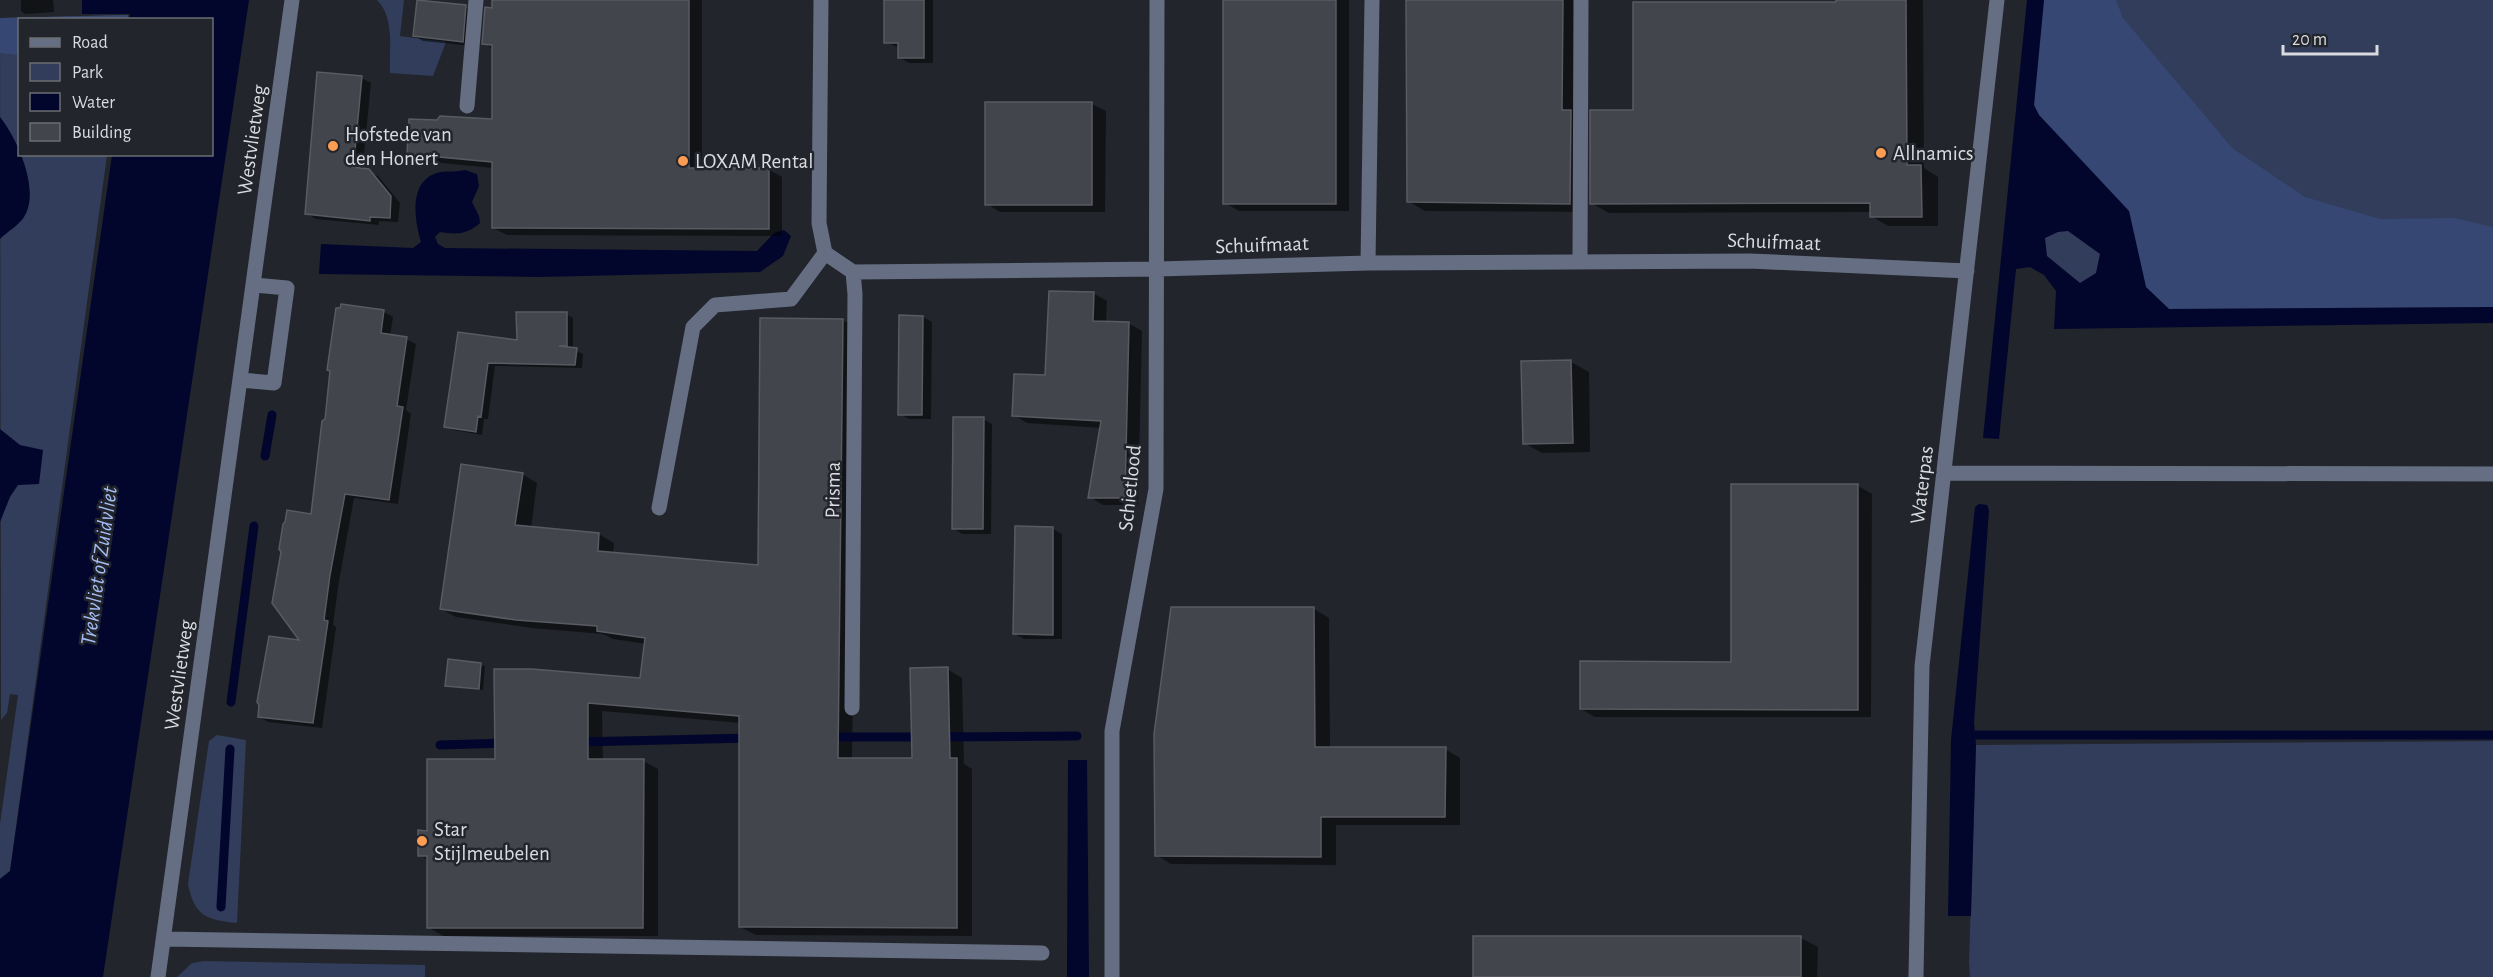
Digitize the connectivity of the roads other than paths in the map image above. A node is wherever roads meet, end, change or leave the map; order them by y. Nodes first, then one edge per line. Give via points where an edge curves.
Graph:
1 (292, 0) edge
2 (476, 0) edge
3 (820, 0) edge
4 (1157, 0) edge
5 (1372, 0) edge
6 (1581, 0) edge
7 (1997, 0) edge
8 (467, 106) dead end
9 (825, 253) junction
10 (1580, 262) junction
11 (1368, 263) junction
12 (1158, 269) junction
13 (1967, 271) junction
14 (853, 272) junction
15 (254, 285) junction
16 (241, 380) junction
17 (1945, 473) junction
18 (2493, 474) edge
19 (658, 508) dead end
20 (852, 708) dead end
21 (164, 939) junction
22 (1042, 953) dead end
23 (158, 977) edge
24 (1112, 977) edge
25 (1916, 977) edge

1 - 15 street, Westvlietweg
2 - 8 street
3 - 9 street via 819,222
4 - 12 street, Schietlood
5 - 11 street
6 - 10 street
7 - 13 street, Waterpas
9 - 14 street
9 - 19 street via 791,299 715,305 693,327
10 - 11 street, Schuifmaat
10 - 13 street, Schuifmaat via 1750,261
11 - 12 street, Schuifmaat
12 - 14 street
12 - 24 street, Schietlood via 1156,489 1112,731
13 - 17 street, Waterpas
14 - 20 street, Prisma
15 - 16 street, Westvlietweg
15 - 16 street via 287,288 283,320 274,383
16 - 21 street, Westvlietweg
17 - 18 street
17 - 25 street, Waterpas via 1922,666
21 - 22 street
21 - 23 street, Westvlietweg

